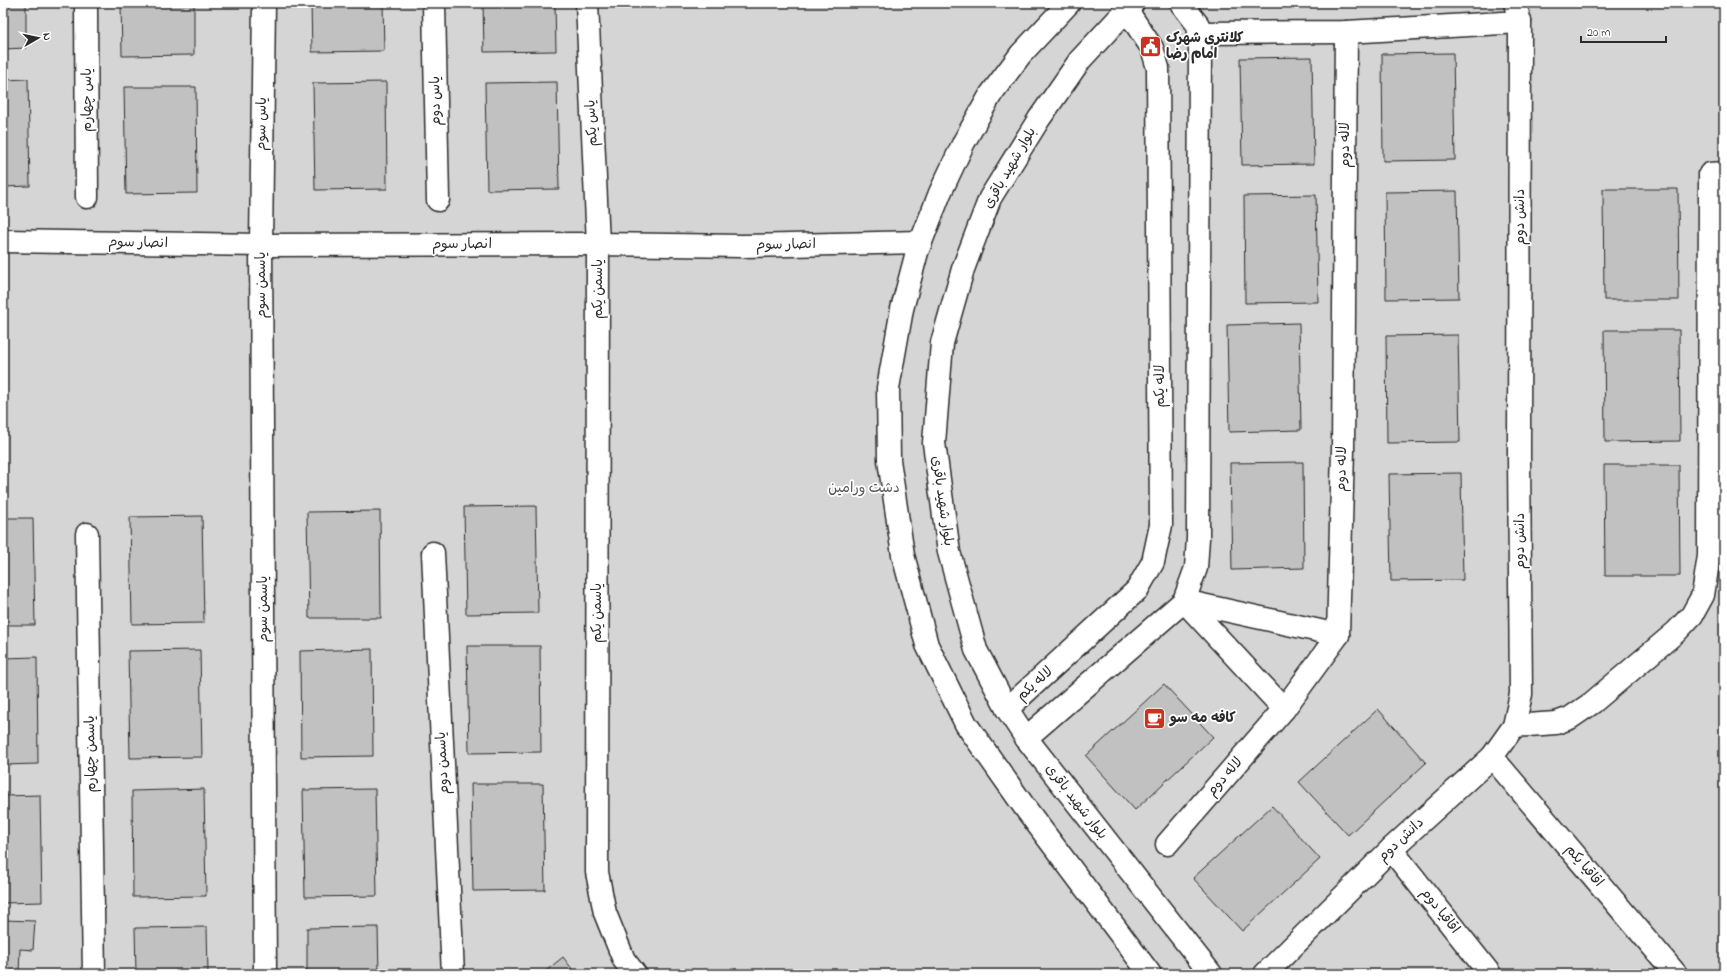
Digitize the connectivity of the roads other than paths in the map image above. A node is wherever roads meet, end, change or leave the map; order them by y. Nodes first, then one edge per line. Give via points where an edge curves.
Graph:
1 (86, 3) edge
2 (264, 3) edge
3 (434, 3) edge
4 (587, 3) edge
5 (1070, 3) edge
6 (1182, 3) edge
7 (1130, 6) edge
8 (1518, 12) edge
9 (1346, 32) junction
10 (1200, 33) junction
11 (1724, 173) edge
12 (87, 197) dead end
13 (438, 200) dead end
14 (3, 241) edge
15 (921, 242) junction
16 (598, 244) junction
17 (261, 245) junction
18 (87, 534) dead end
19 (433, 553) dead end
20 (1184, 601) junction
21 (1338, 635) junction
22 (1007, 709) junction
23 (1284, 709) junction
24 (1514, 726) junction
25 (1026, 738) junction
26 (1492, 757) junction
27 (1166, 844) dead end
28 (1391, 849) junction
29 (94, 974) edge
30 (264, 974) edge
31 (453, 974) edge
32 (635, 974) edge
33 (1150, 974) edge
34 (1211, 974) edge
35 (1265, 974) edge
36 (1490, 974) edge
37 (1676, 974) edge

1 - 12 street, یاس چهارم
2 - 17 street, یاس سوم
3 - 13 street, یاس دوم
4 - 16 street, یاس یکم
5 - 15 street via 1021,54 991,94 964,142
6 - 10 street via 1198,25
7 - 22 street, بلوار شهید باقری via 1080,60 1039,119 990,198 963,269 942,343 934,443 948,552 976,650
7 - 22 street, لاله یکم via 1152,48 1158,68 1161,525 1153,562 1137,590
8 - 9 street
8 - 24 street, دانش دوم via 1521,694
9 - 10 street
9 - 21 street, لاله دوم via 1343,450
10 - 20 street via 1198,538 1196,568
11 - 24 street via 1710,174 1709,556 1703,595 1692,615 1676,632 1592,703 1570,718 1556,723
14 - 17 street, انصار سوم
15 - 16 street, انصار سوم via 743,246
15 - 33 street via 902,309 888,388 889,460 903,555 927,645 966,724 1026,809
16 - 17 street, انصار سوم
16 - 32 street, یاسمن یکم via 597,872 613,933 624,960
17 - 30 street, یاسمن سوم
18 - 29 street, یاسمن چهارم
19 - 31 street, یاسمن دوم
20 - 21 street
20 - 23 street
20 - 25 street
21 - 23 street, لاله دوم
22 - 25 street, بلوار شهید باقری
23 - 27 street, لاله دوم
24 - 26 street, دانش دوم
25 - 34 street, بلوار شهید باقری
26 - 28 street, دانش دوم
26 - 37 street, اقاقیا یکم
28 - 35 street, دانش دوم
28 - 36 street, اقاقیا دوم

